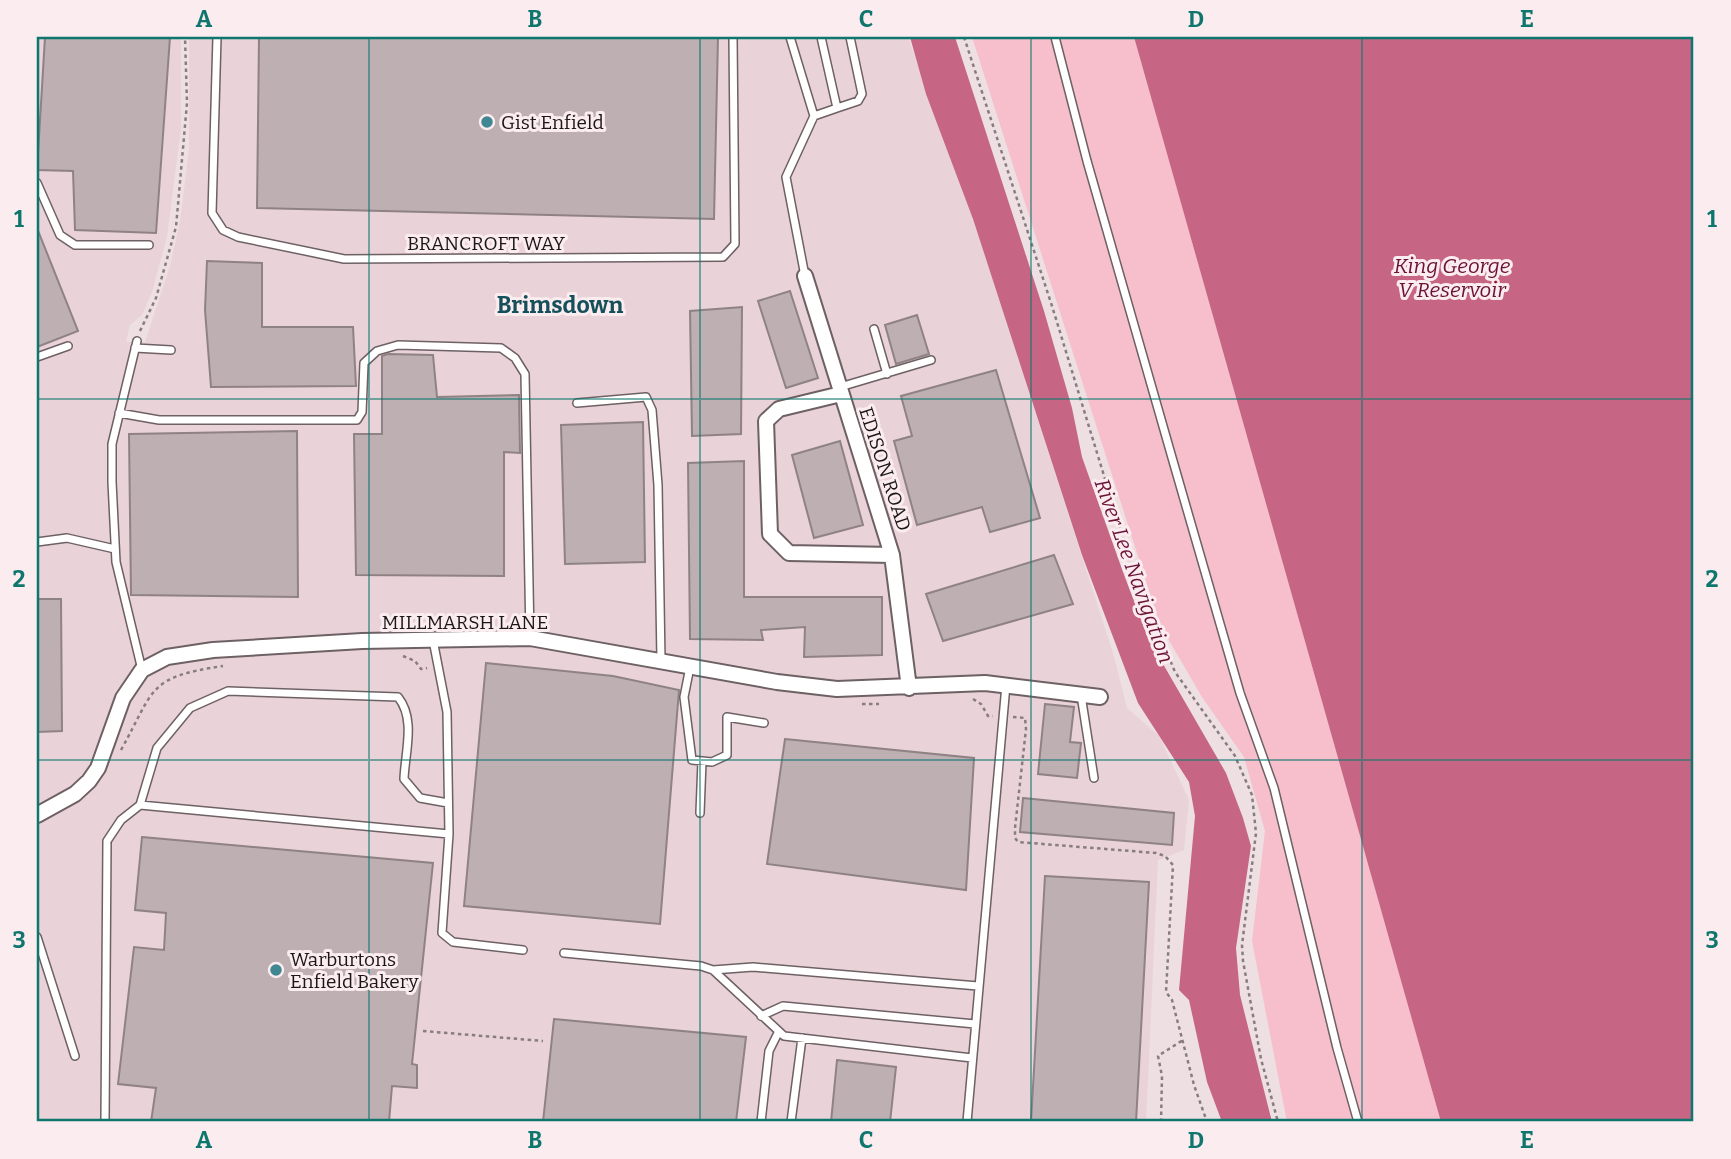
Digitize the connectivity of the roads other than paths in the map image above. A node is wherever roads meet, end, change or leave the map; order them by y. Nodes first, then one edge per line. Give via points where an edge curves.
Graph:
1 (217, 37) edge
2 (733, 37) edge
3 (790, 37) edge
4 (821, 37) edge
5 (850, 37) edge
6 (1055, 37) edge
7 (837, 108) junction
8 (814, 116) junction
9 (37, 183) edge
10 (149, 245) dead end
11 (805, 276) joint
12 (874, 329) dead end
13 (68, 346) dead end
14 (171, 350) dead end
15 (37, 357) edge
16 (931, 360) dead end
17 (887, 374) junction
18 (840, 391) junction
19 (577, 403) dead end
20 (119, 413) junction
21 (37, 542) edge
22 (115, 549) junction
23 (892, 555) junction
24 (530, 638) junction
25 (433, 640) junction
26 (661, 660) junction
27 (690, 666) junction
28 (142, 670) junction
29 (1006, 685) junction
30 (909, 688) junction
31 (1081, 694) junction
32 (1100, 697) dead end
33 (764, 723) dead end
34 (702, 761) junction
35 (1094, 778) dead end
36 (448, 803) junction
37 (140, 805) junction
38 (700, 813) dead end
39 (37, 815) edge
40 (449, 834) junction
41 (37, 937) edge
42 (523, 950) dead end
43 (564, 953) dead end
44 (713, 970) junction
45 (978, 986) junction
46 (761, 1016) junction
47 (975, 1024) junction
48 (778, 1033) junction
49 (802, 1038) junction
50 (75, 1056) dead end
51 (972, 1058) junction
52 (105, 1122) edge
53 (761, 1122) edge
54 (791, 1122) edge
55 (967, 1122) edge
56 (1359, 1122) edge

1 - 2 lane, BRANCROFT WAY via 212,213 223,230 239,237 344,259 723,257 735,244
3 - 8 lane
4 - 7 lane
5 - 7 lane via 862,94 858,101
6 - 56 lane via 1090,174 1233,666 1275,788
7 - 8 lane
8 - 11 lane via 786,177
9 - 10 lane via 60,235 75,245
11 - 18 street, EDISON ROAD
12 - 17 lane
13 - 15 lane
14 - 20 lane via 136,345
16 - 17 lane
17 - 18 lane
18 - 23 street, EDISON ROAD
18 - 23 street, EDISON ROAD via 779,409 766,421 771,534 789,554
19 - 26 lane via 646,397 652,410
20 - 22 lane via 111,444
20 - 24 lane via 159,420 357,420 362,412 364,363 377,351 398,345 501,348 515,358 525,374
21 - 22 lane via 67,538
22 - 28 lane
23 - 30 street, EDISON ROAD
24 - 25 street, MILLMARSH LANE
24 - 26 street, MILLMARSH LANE
25 - 28 street, MILLMARSH LANE via 213,650 167,657
25 - 36 lane via 447,712
26 - 27 street, MILLMARSH LANE
27 - 30 street, MILLMARSH LANE via 837,689
27 - 34 lane via 684,697 692,760
28 - 39 street via 123,698 89,781
29 - 30 street, MILLMARSH LANE
29 - 31 street, MILLMARSH LANE
29 - 45 lane
31 - 32 street, MILLMARSH LANE
31 - 35 lane
33 - 34 lane via 727,717 727,754 712,762
34 - 38 lane
36 - 37 lane via 420,798 404,779 409,722 398,697 228,691 190,708 157,748
36 - 40 lane
37 - 40 lane
37 - 52 lane via 121,820 107,841
40 - 42 lane via 442,933 453,942
41 - 50 lane
43 - 44 lane
44 - 45 lane via 753,967
44 - 46 lane
45 - 47 lane
46 - 47 lane via 783,1006
46 - 48 lane
47 - 51 lane
48 - 49 lane
48 - 53 lane via 769,1051
49 - 51 lane
49 - 54 lane
51 - 55 lane

